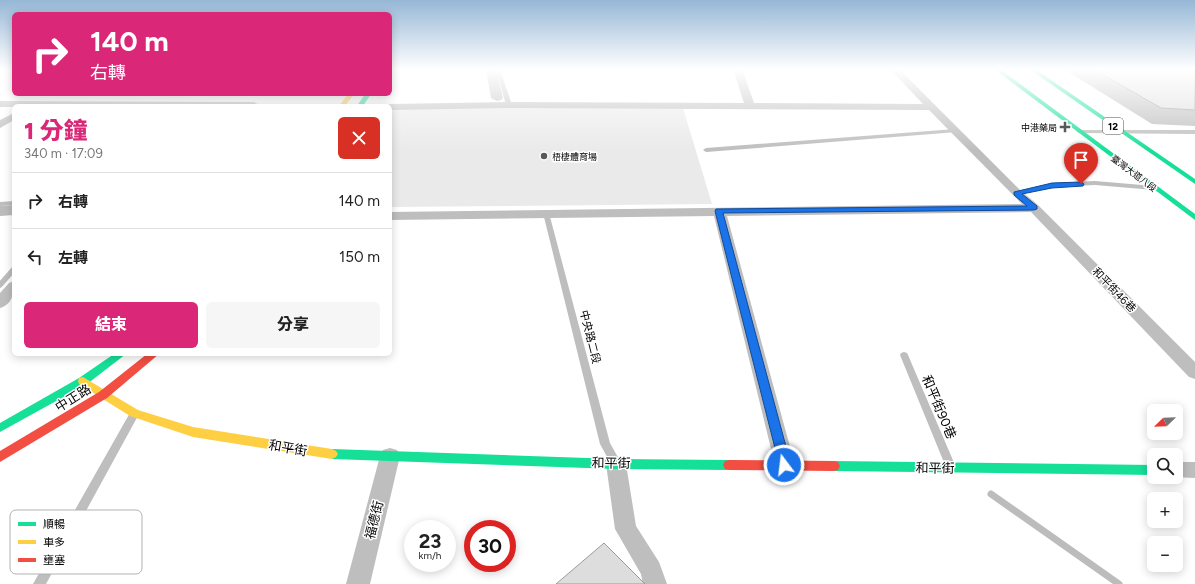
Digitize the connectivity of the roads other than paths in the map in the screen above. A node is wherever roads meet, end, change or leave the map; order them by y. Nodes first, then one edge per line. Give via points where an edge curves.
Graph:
1 (46, 96) edge
2 (506, 96) edge
3 (747, 96) edge
4 (920, 96) edge
5 (1031, 96) edge
6 (1070, 96) edge
7 (0, 104) edge
8 (12, 104) edge
9 (34, 104) edge
10 (509, 104) junction
11 (750, 105) junction
12 (392, 106) edge
13 (930, 107) junction
14 (12, 117) edge
15 (1088, 123) dead end
16 (1131, 124) dead end
17 (0, 125) edge
18 (955, 131) junction
19 (1078, 131) junction
20 (1100, 132) junction
21 (1122, 132) junction
22 (1144, 132) junction
23 (1195, 132) edge
24 (1113, 140) dead end
25 (1156, 140) dead end
26 (706, 150) dead end
27 (1195, 182) edge
28 (1155, 188) junction
29 (1016, 193) junction
30 (12, 203) edge
31 (0, 204) edge
32 (1034, 208) junction
33 (719, 211) junction
34 (546, 213) junction
35 (392, 216) edge
36 (1195, 218) edge
37 (12, 288) edge
38 (0, 303) edge
39 (904, 355) dead end
40 (118, 356) edge
41 (151, 356) edge
42 (1195, 373) edge
43 (83, 381) junction
44 (102, 395) junction
45 (134, 413) junction
46 (0, 428) edge
47 (390, 456) junction
48 (0, 457) edge
49 (616, 464) junction
50 (784, 465) junction
51 (951, 468) junction
52 (1147, 470) edge
53 (1183, 470) edge
54 (1195, 470) edge
55 (80, 510) edge
56 (45, 574) edge
57 (39, 584) edge
58 (358, 584) edge
59 (655, 584) edge

1 - 9 street
2 - 10 lane
3 - 11 street
4 - 13 street, 和平街46巷
5 - 19 street, 臺灣大道八段 / 12
6 - 21 street, 12
7 - 8 street
10 - 11 street
10 - 12 street
11 - 13 street
13 - 18 street, 和平街46巷
14 - 17 street
15 - 20 street, 臺灣大道八段 / 12
16 - 22 street, 12
18 - 26 lane
18 - 29 street, 和平街46巷
19 - 20 lane
19 - 28 street, 臺灣大道八段 / 12
20 - 21 lane
20 - 24 street, 臺灣大道八段 / 12
21 - 22 lane
21 - 27 street, 12
22 - 23 lane
22 - 25 street, 12
28 - 29 lane via 1095,183 1052,186
28 - 36 street, 臺灣大道八段 / 12
29 - 32 street, 和平街46巷
30 - 31 lane
32 - 33 street
32 - 42 street, 和平街46巷
33 - 34 street
33 - 50 street
34 - 35 street
34 - 49 lane, 中央路二段 via 605,444
37 - 38 street
39 - 51 lane, 和平街90巷
40 - 43 street, 中正路
41 - 44 street, 中正路
43 - 44 street, 和平街
43 - 46 street, 中正路
44 - 45 street, 和平街
44 - 48 street, 中正路
45 - 47 street, 和平街 via 193,432 328,454
45 - 55 lane
47 - 49 street, 和平街
47 - 58 street, 福德街
49 - 50 street, 和平街
49 - 59 street via 626,528 651,570
50 - 51 street, 和平街
51 - 52 street, 和平街
53 - 54 street
56 - 57 lane

